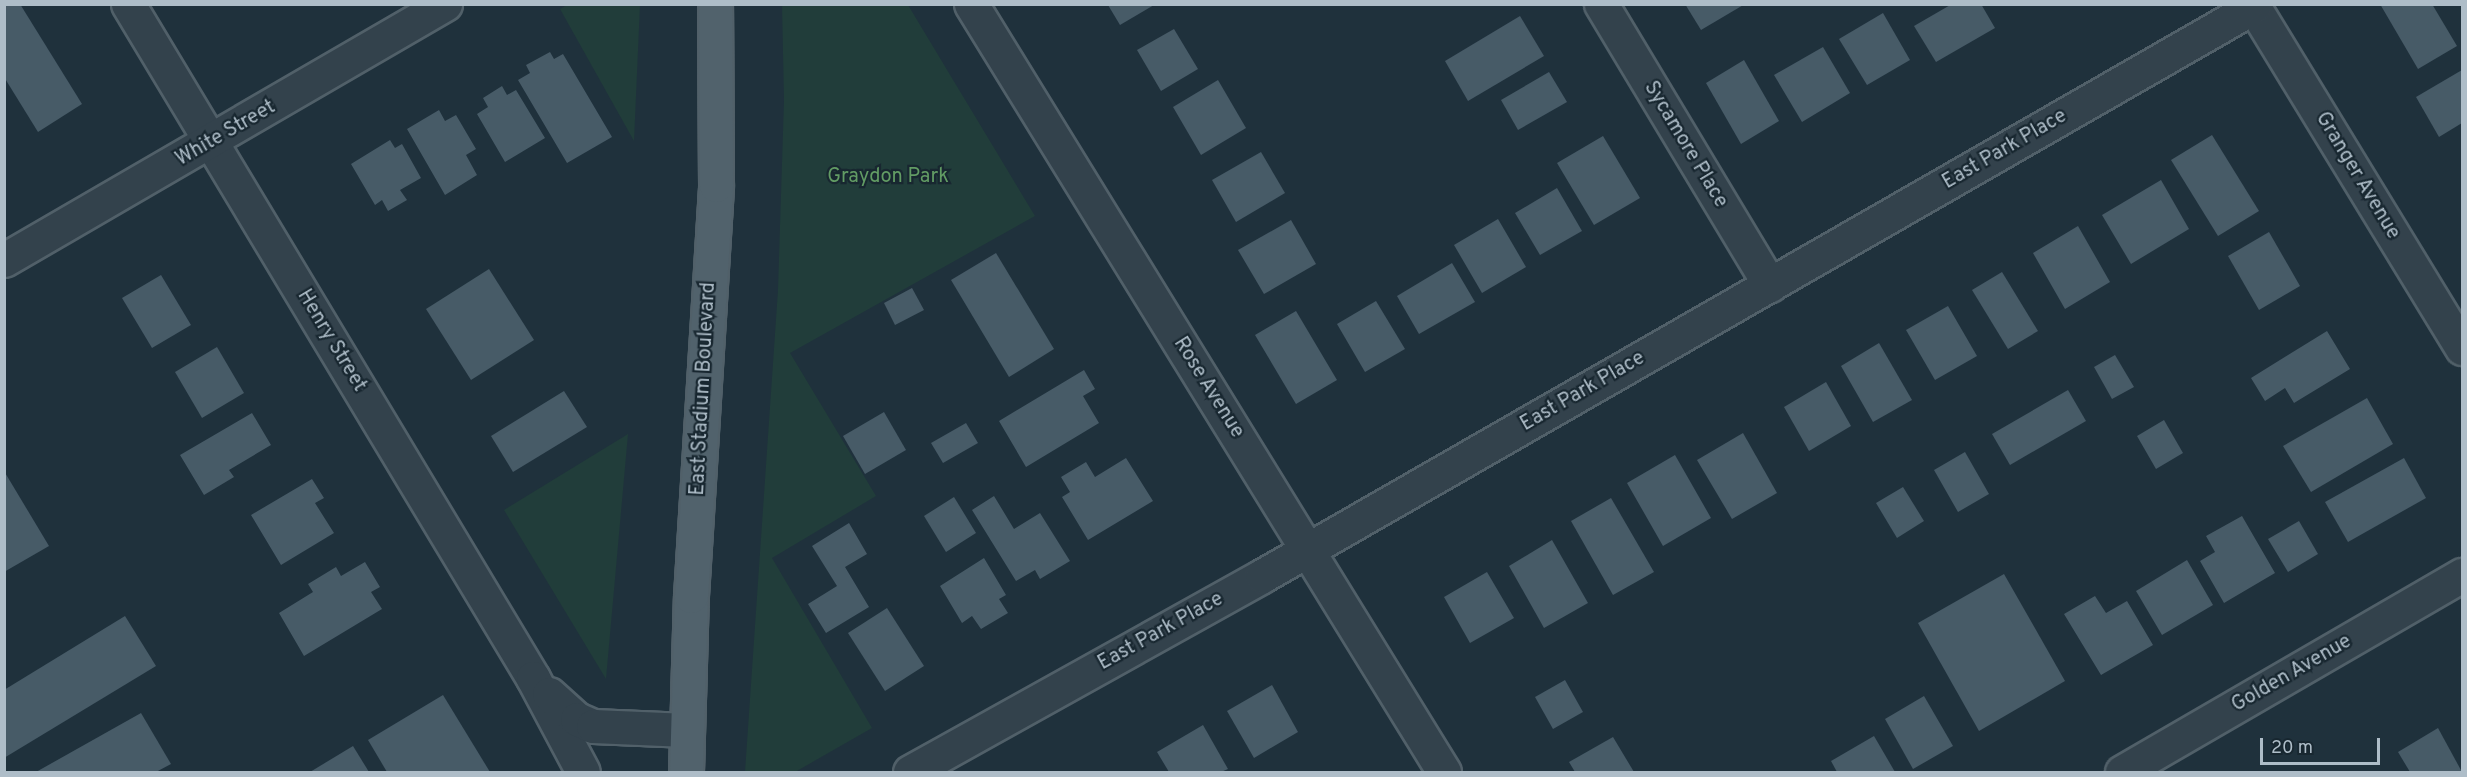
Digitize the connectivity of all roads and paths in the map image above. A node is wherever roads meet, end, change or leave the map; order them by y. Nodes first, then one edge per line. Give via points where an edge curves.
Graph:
1 (128, 4) edge
2 (445, 4) edge
3 (715, 4) edge
4 (971, 4) edge
5 (1600, 4) edge
6 (2253, 6) edge
7 (212, 142) junction
8 (4, 260) edge
9 (1770, 285) junction
10 (2463, 348) edge
11 (1308, 549) junction
12 (2463, 575) edge
13 (533, 678) junction
14 (687, 730) junction
15 (2138, 769) edge
16 (584, 772) edge
17 (686, 772) edge
18 (910, 772) edge
19 (1444, 772) edge

1 - 7 street, Henry Street
2 - 7 street, White Street
3 - 14 main road, East Stadium Boulevard via 716,185
4 - 11 street, Rose Avenue
5 - 9 street, Sycamore Place
6 - 9 street, East Park Place
6 - 10 street, Granger Avenue
7 - 8 street, White Street
7 - 13 street, Henry Street
9 - 11 street, East Park Place
11 - 18 street, East Park Place
11 - 19 street, Rose Avenue
12 - 15 street, Golden Avenue
13 - 14 street, Henry Street via 577,719 593,726
13 - 16 street, Henry Street
14 - 17 main road, East Stadium Boulevard

